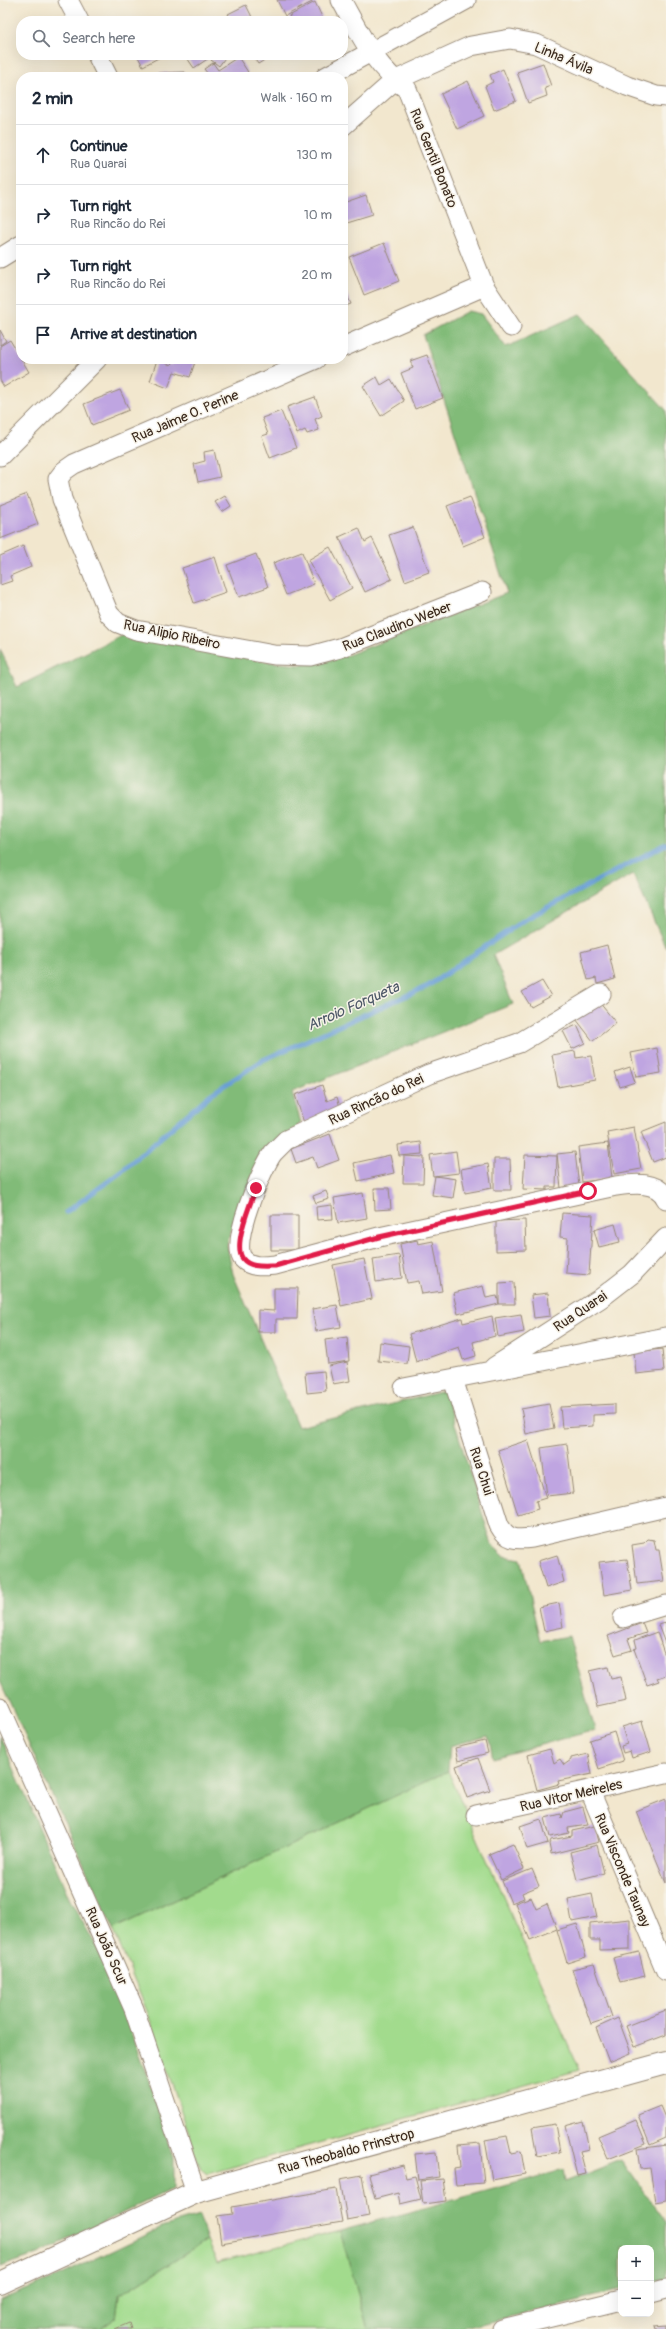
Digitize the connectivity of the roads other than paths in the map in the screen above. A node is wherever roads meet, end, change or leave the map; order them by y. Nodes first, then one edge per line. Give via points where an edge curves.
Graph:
1 (68, 0) edge
2 (341, 0) edge
3 (466, 0) edge
4 (76, 16) edge
5 (371, 53) junction
6 (100, 60) edge
7 (106, 72) edge
8 (335, 72) edge
9 (394, 81) junction
10 (666, 97) edge
11 (348, 122) edge
12 (16, 248) edge
13 (0, 258) edge
14 (484, 286) junction
15 (511, 327) dead end
16 (348, 345) edge
17 (92, 364) edge
18 (304, 364) edge
19 (0, 456) edge
20 (58, 479) joint
21 (482, 592) dead end
22 (310, 656) joint
23 (601, 994) dead end
24 (666, 1199) edge
25 (666, 1238) edge
26 (666, 1337) edge
27 (485, 1373) junction
28 (453, 1379) junction
29 (404, 1388) dead end
30 (666, 1507) edge
31 (666, 1605) edge
32 (623, 1618) dead end
33 (0, 1707) edge
34 (666, 1773) edge
35 (590, 1791) junction
36 (476, 1815) dead end
37 (666, 1971) edge
38 (666, 2063) edge
39 (196, 2192) junction
40 (36, 2267) junction
41 (0, 2276) edge
42 (0, 2283) edge
43 (666, 2289) edge
44 (654, 2292) edge
45 (618, 2301) edge
46 (502, 2329) edge

1 - 4 street
2 - 5 street, Rua Gentil Bonato
3 - 5 street
5 - 8 street
5 - 9 street, Rua Gentil Bonato
6 - 7 street
9 - 10 street, Linha Ávila via 471,46 510,40 536,44 627,86
9 - 11 street
9 - 14 street, Rua Gentil Bonato via 407,90
12 - 13 street
14 - 15 street, Rua Gentil Bonato
14 - 16 street
17 - 19 street
18 - 20 street, Rua Jaime O. Perine via 74,464
20 - 22 street, Rua Alipio Ribeiro via 62,499 109,614 118,623 136,630 274,655
21 - 22 street, Rua Claudino Weber via 340,648
23 - 24 street, Rua Rincão do Rei via 519,1043 429,1074 286,1140 273,1154 256,1188 242,1229 242,1258 260,1266 275,1266 379,1237 636,1183 652,1186
25 - 27 street, Rua Quarai via 632,1274 601,1298
26 - 27 street
27 - 28 street
28 - 29 street
28 - 30 street, Rua Chui via 499,1525 504,1534 512,1539 532,1538
31 - 32 street
33 - 39 street, Rua João Scur via 134,2009
34 - 35 street, Rua Vitor Meireles
35 - 36 street, Rua Vitor Meireles
35 - 37 street, Rua Visconde Taunay
38 - 39 street, Rua Theobaldo Prinstrop
39 - 40 street, Rua Theobaldo Prinstrop
40 - 41 street, Rua Theobaldo Prinstrop
40 - 42 street, Rua Theobaldo Prinstrop
43 - 44 street
45 - 46 street

